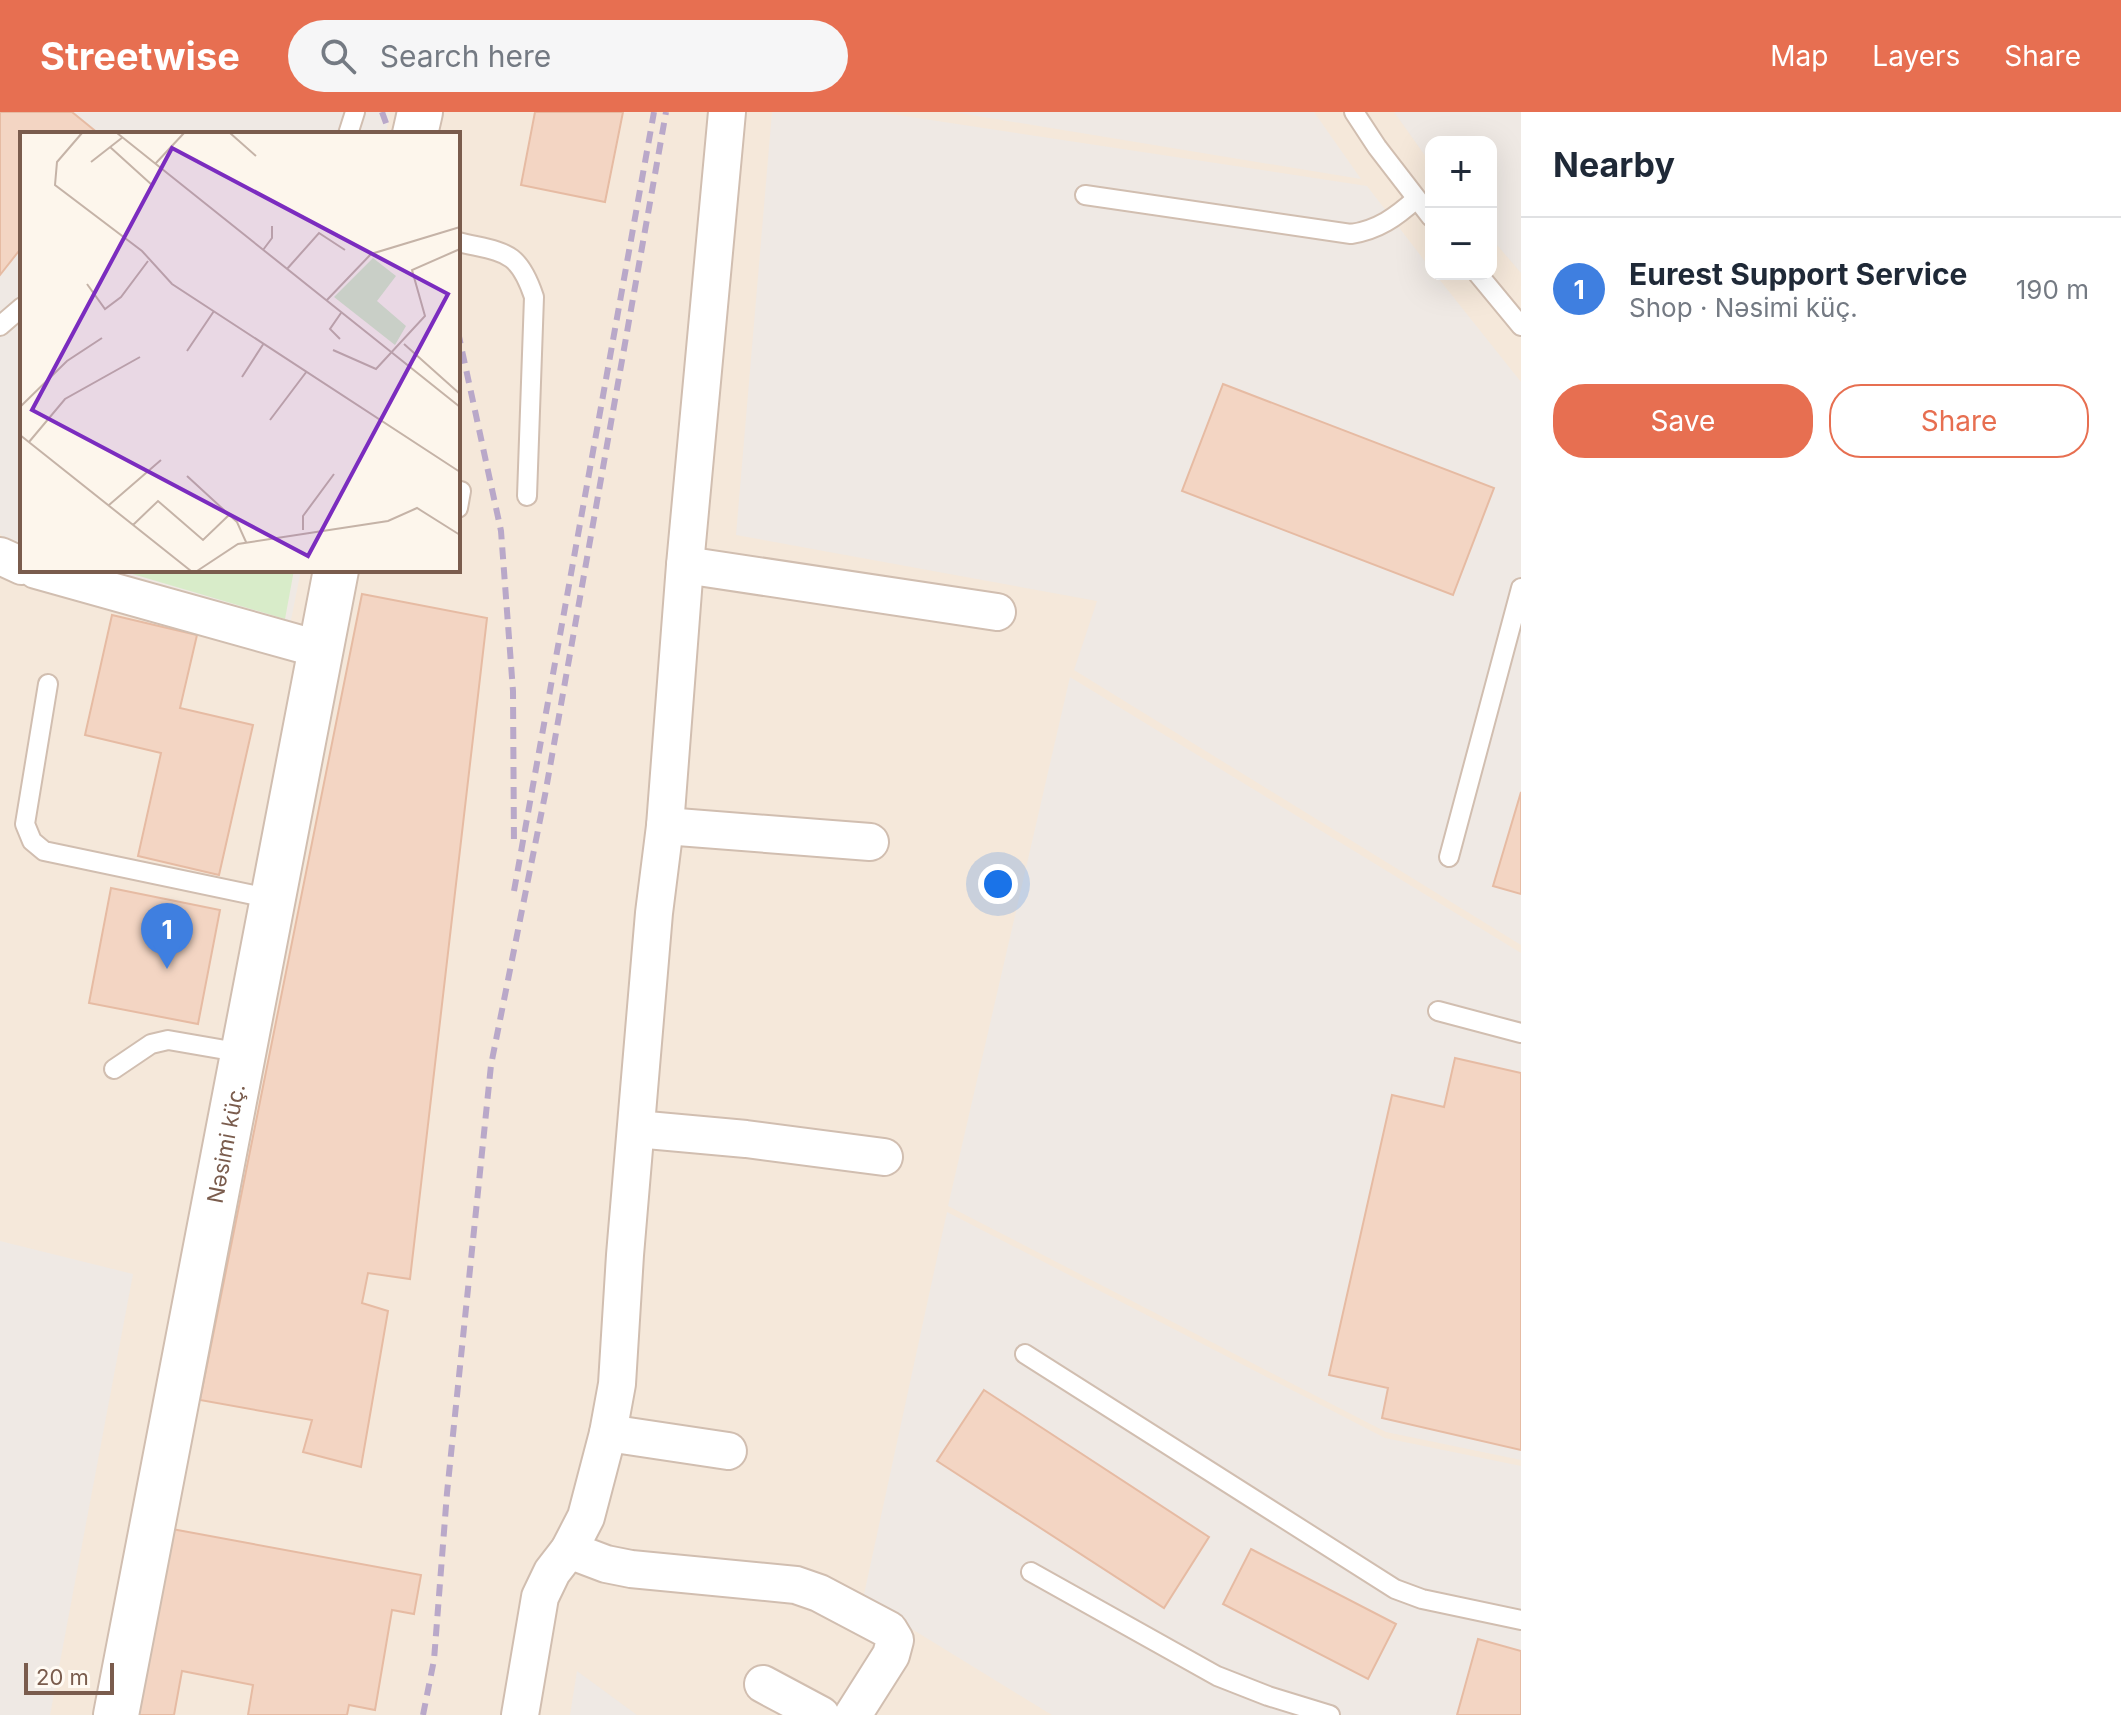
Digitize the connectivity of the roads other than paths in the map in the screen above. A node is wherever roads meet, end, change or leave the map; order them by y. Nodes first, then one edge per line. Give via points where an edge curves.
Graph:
1 (355, 112) edge
2 (420, 112) edge
3 (727, 112) edge
4 (1354, 112) edge
5 (349, 132) edge
6 (415, 132) edge
7 (1085, 195) dead end
8 (1416, 199) junction
9 (1425, 210) edge
10 (460, 243) edge
11 (1483, 280) edge
12 (20, 309) edge
13 (0, 326) edge
14 (1521, 326) edge
15 (527, 496) dead end
16 (0, 556) edge
17 (20, 565) edge
18 (685, 565) junction
19 (43, 572) edge
20 (336, 572) edge
21 (1521, 588) edge
22 (997, 612) dead end
23 (322, 650) junction
24 (48, 684) dead end
25 (665, 826) junction
26 (870, 842) dead end
27 (1449, 857) dead end
28 (273, 899) junction
29 (1438, 1011) dead end
30 (1521, 1033) edge
31 (243, 1053) junction
32 (114, 1069) dead end
33 (636, 1129) junction
34 (884, 1157) dead end
35 (1025, 1354) dead end
36 (608, 1433) junction
37 (728, 1451) dead end
38 (569, 1550) junction
39 (1031, 1572) dead end
40 (1521, 1620) edge
41 (763, 1684) dead end
42 (116, 1715) edge
43 (520, 1715) edge
44 (821, 1715) edge
45 (853, 1715) edge
46 (1330, 1715) edge

1 - 5 lane
2 - 6 street
3 - 18 street
4 - 8 lane
7 - 8 lane via 1351,234 1392,220
8 - 9 lane
10 - 15 lane via 512,257 526,273 534,297
11 - 14 lane
12 - 13 lane
16 - 17 street
18 - 22 street
18 - 25 street
19 - 23 street
20 - 23 street, Nəsimi küç.
21 - 27 lane
23 - 28 street, Nəsimi küç.
24 - 28 lane via 25,824 32,841 44,851
25 - 26 street
25 - 33 street
28 - 31 street, Nəsimi küç.
29 - 30 lane
31 - 32 lane via 168,1040 151,1044
31 - 42 street, Nəsimi küç.
33 - 34 street
33 - 36 street via 617,1384
35 - 40 lane via 1383,1583 1422,1599
36 - 37 street
36 - 38 street via 594,1496
38 - 43 street via 540,1597
38 - 45 street via 631,1569 796,1585 889,1630 895,1640 891,1655
39 - 46 lane via 1217,1676
41 - 44 street

